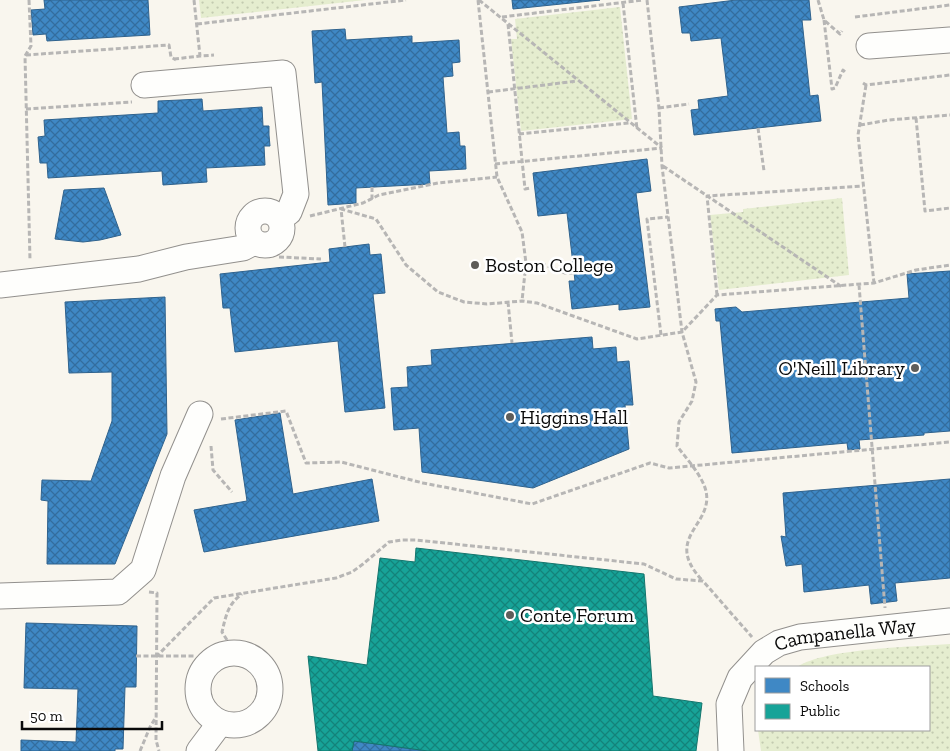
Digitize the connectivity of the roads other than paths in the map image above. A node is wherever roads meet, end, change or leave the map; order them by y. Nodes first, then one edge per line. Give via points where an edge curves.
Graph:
1 (950, 40) edge
2 (869, 46) dead end
3 (144, 85) dead end
4 (0, 285) edge
5 (200, 414) road end
6 (0, 596) edge
7 (950, 621) edge
8 (220, 723) dead end
9 (198, 751) edge
10 (731, 751) edge

1 - 2 street
3 - 4 street via 283,74 296,194 290,212 280,218 274,212 256,212 247,226 254,242 243,248 139,269
5 - 6 street via 173,476 143,570 118,592
7 - 10 street, Campanella Way via 800,637 779,643 764,652 740,678 730,704
8 - 9 street

